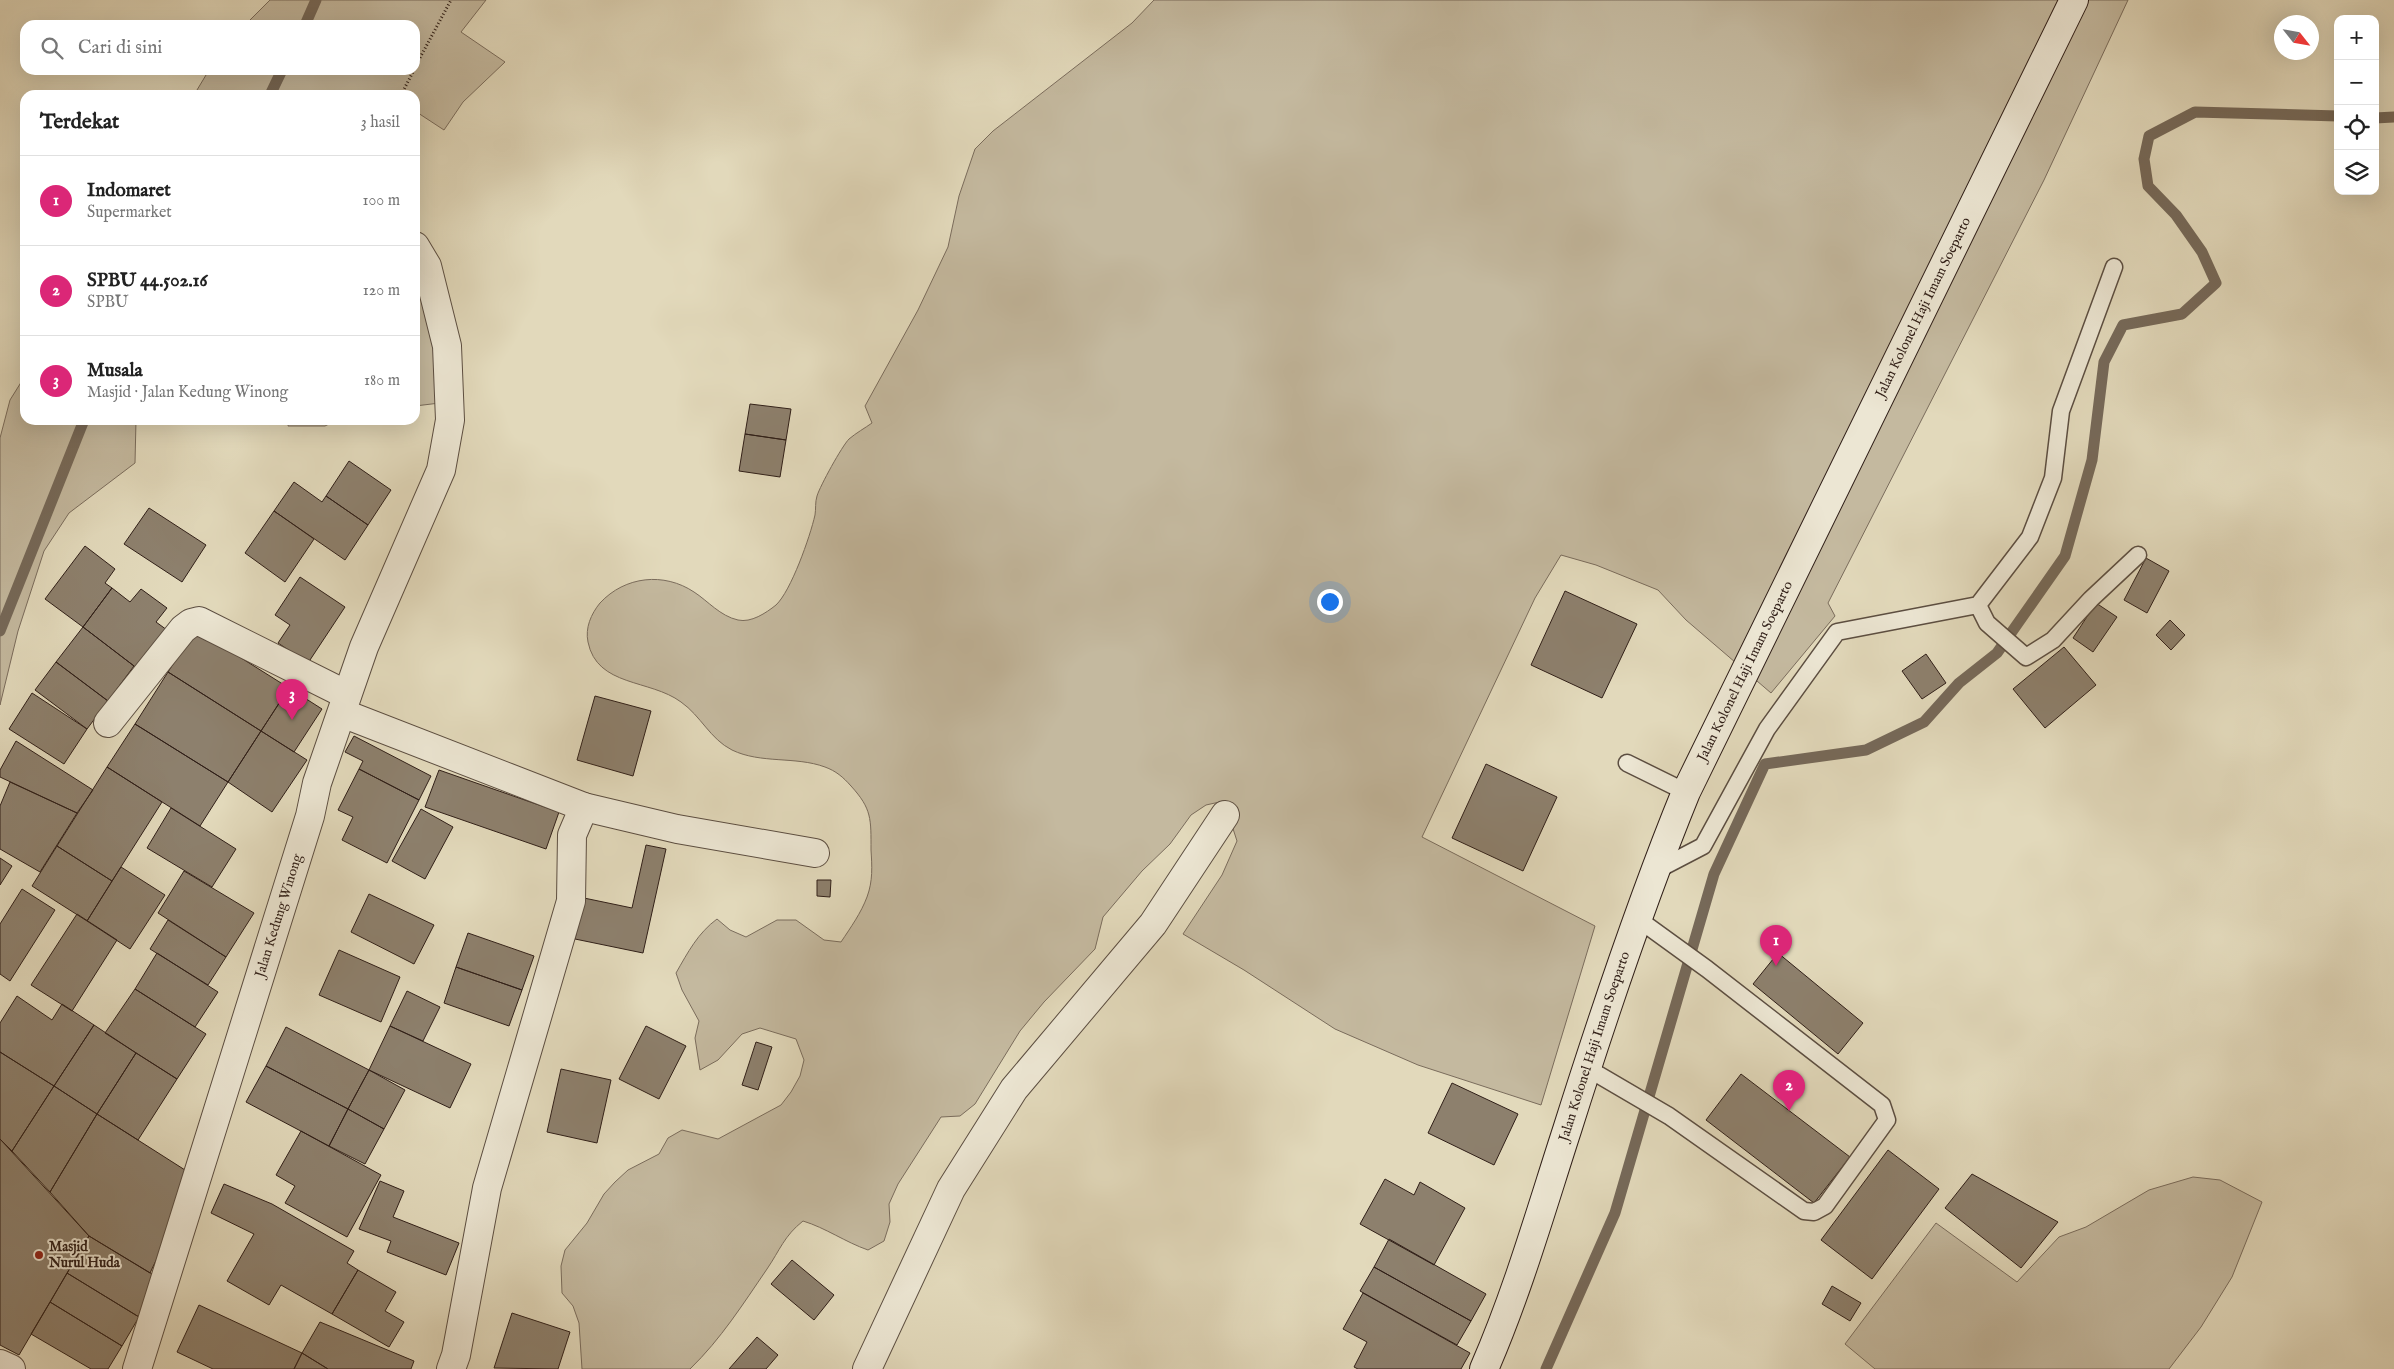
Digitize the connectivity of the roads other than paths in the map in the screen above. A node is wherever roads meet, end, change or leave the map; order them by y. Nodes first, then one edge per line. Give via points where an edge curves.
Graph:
1 (2074, 0) edge
2 (420, 254) edge
3 (2114, 267) dead end
4 (2138, 555) dead end
5 (1978, 605) junction
6 (345, 704) junction
7 (108, 723) dead end
8 (1627, 763) dead end
9 (1686, 792) junction
10 (584, 807) junction
11 (1225, 815) dead end
12 (814, 853) dead end
13 (1653, 872) junction
14 (1638, 919) junction
15 (1587, 1068) junction
16 (0, 1364) edge
17 (11, 1369) edge
18 (137, 1369) edge
19 (451, 1369) edge
20 (867, 1369) edge
21 (1484, 1369) edge

1 - 9 street, Jalan Kolonel Haji Imam Soeparto
2 - 6 street, Jalan Kedung Winong via 427,266 447,346 450,420 441,470 364,647
3 - 5 lane via 2061,412 2052,478 2030,536
4 - 5 lane via 2053,640 2026,657 1987,623
5 - 13 lane via 1837,632 1767,728 1703,846
6 - 7 street via 199,621 183,629
6 - 10 street
6 - 18 street, Jalan Kedung Winong via 317,782 310,816
8 - 9 lane
9 - 13 street, Jalan Kolonel Haji Imam Soeparto
10 - 12 street
10 - 19 street via 572,835 571,901 487,1188
11 - 20 street via 1153,924 1014,1089 950,1189
13 - 14 street, Jalan Kolonel Haji Imam Soeparto
14 - 15 street, Jalan Kolonel Haji Imam Soeparto
14 - 15 lane via 1882,1105 1887,1120 1825,1206 1814,1212 1804,1211 1669,1116
15 - 21 street, Jalan Kolonel Haji Imam Soeparto via 1508,1313
16 - 17 street

